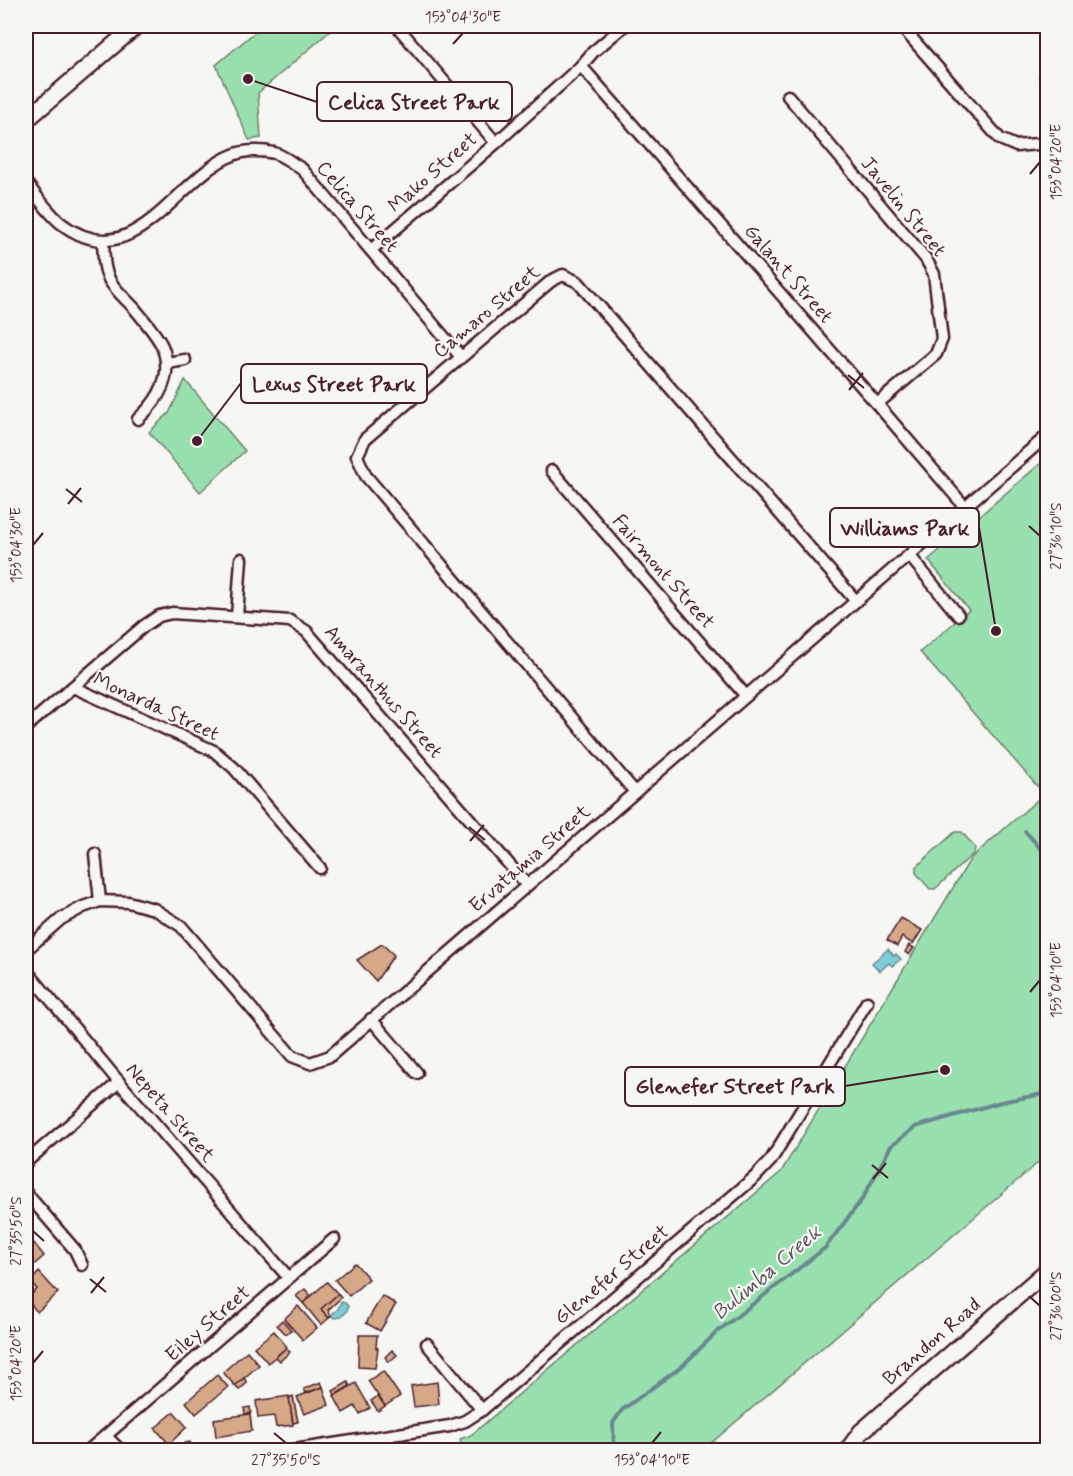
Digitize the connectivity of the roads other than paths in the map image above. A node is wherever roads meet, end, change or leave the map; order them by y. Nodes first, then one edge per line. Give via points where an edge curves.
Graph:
1 (136, 26) edge
2 (397, 26) edge
3 (624, 26) edge
4 (901, 26) edge
5 (582, 66) junction
6 (1047, 75) edge
7 (1047, 86) edge
8 (788, 96) dead end
9 (26, 120) edge
10 (496, 143) junction
11 (1047, 143) edge
12 (26, 183) edge
13 (103, 241) junction
14 (371, 250) junction
15 (461, 357) junction
16 (185, 360) dead end
17 (167, 363) junction
18 (878, 404) junction
19 (138, 419) dead end
20 (1047, 435) edge
21 (552, 471) dead end
22 (965, 507) junction
23 (909, 555) junction
24 (241, 559) dead end
25 (856, 601) junction
26 (958, 615) dead end
27 (237, 617) junction
28 (72, 687) junction
29 (746, 696) junction
30 (26, 727) edge
31 (635, 792) junction
32 (95, 854) dead end
33 (320, 868) dead end
34 (527, 885) junction
35 (100, 901) junction
36 (26, 950) edge
37 (26, 970) edge
38 (867, 1002) dead end
39 (371, 1019) junction
40 (417, 1073) dead end
41 (119, 1082) junction
42 (26, 1162) edge
43 (26, 1193) edge
44 (334, 1239) dead end
45 (82, 1265) dead end
46 (1047, 1270) edge
47 (288, 1277) junction
48 (427, 1344) dead end
49 (482, 1410) junction
50 (106, 1436) junction
51 (388, 1437) junction
52 (89, 1450) edge
53 (120, 1450) edge
54 (294, 1450) edge
55 (390, 1450) edge
56 (848, 1450) edge

1 - 9 street
2 - 10 street
3 - 5 street, Mako Street
4 - 11 street via 1000,139 1016,146
5 - 10 street, Mako Street
5 - 18 street, Galant Street
6 - 7 street
8 - 18 street, Javelin Street via 926,259 934,274 942,339 936,354
10 - 14 street, Mako Street
12 - 13 street via 61,224 82,236
13 - 14 street, Celica Street via 146,225 213,166 234,154 257,151 276,153 302,169
13 - 17 street via 104,266 110,281 161,344
14 - 15 street, Celica Street
15 - 25 street, Camaro Street via 551,281 563,275 578,282
15 - 31 street, Camaro Street via 365,439 357,456 366,476
16 - 17 street
17 - 19 street via 163,386 151,407
18 - 22 street, Galant Street
20 - 22 street, Ervatamia Street
21 - 29 street, Fairmont Street
22 - 23 street, Ervatamia Street
23 - 25 street, Ervatamia Street
23 - 26 street
24 - 27 street
25 - 29 street, Ervatamia Street
27 - 28 street, Amaranthus Street via 172,613 159,616
27 - 34 street, Amaranthus Street via 290,621 306,631
28 - 30 street, Amaranthus Street
28 - 33 street, Monarda Street via 214,751 234,768
29 - 31 street, Ervatamia Street
31 - 34 street, Ervatamia Street
32 - 35 street
34 - 39 street, Ervatamia Street
35 - 36 street, Ervatamia Street via 61,919
35 - 39 street, Ervatamia Street via 128,902 154,909 180,926 291,1056 310,1063 330,1056
37 - 41 street, Nepeta Street
38 - 49 street, Glenefer Street via 771,1160 755,1177
39 - 40 street
41 - 42 street
41 - 47 street, Nepeta Street
43 - 45 street via 75,1250
44 - 47 street, Eiley Street
46 - 56 street, Brandon Road via 861,1432
47 - 50 street, Eiley Street
48 - 49 street
49 - 51 street, Glenefer Street via 450,1426
50 - 52 street
50 - 53 street
51 - 54 street, Glenefer Street
51 - 55 street

